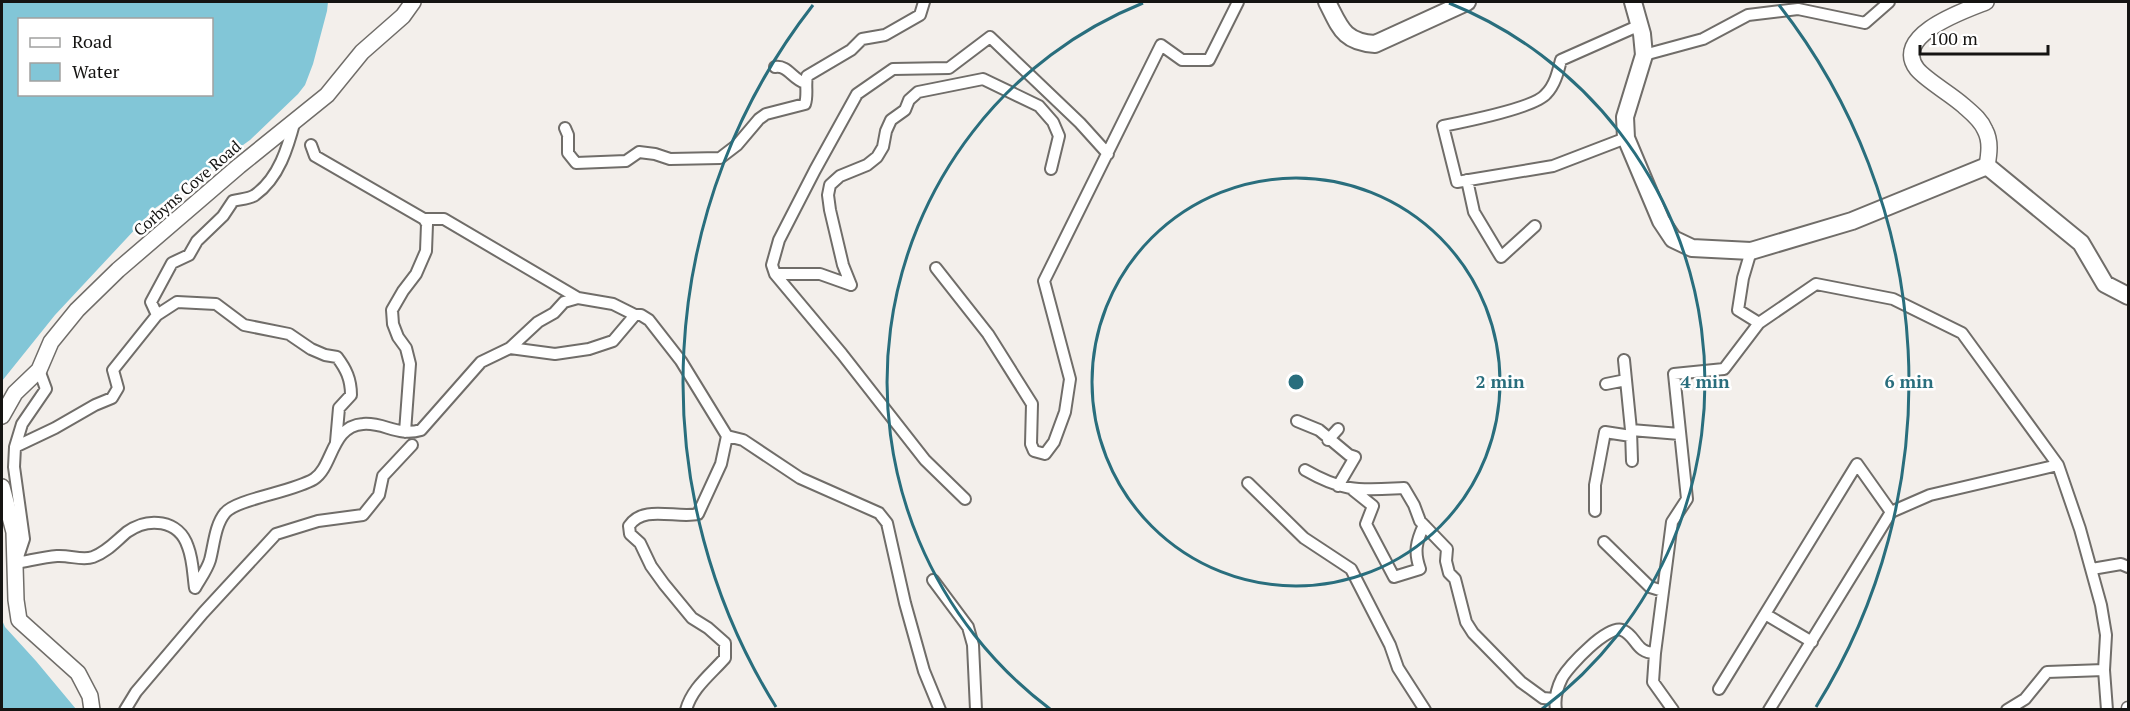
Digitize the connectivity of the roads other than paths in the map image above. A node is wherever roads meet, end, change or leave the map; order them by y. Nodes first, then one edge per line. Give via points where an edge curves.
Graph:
1 (413, 2) edge
2 (924, 2) edge
3 (1238, 2) edge
4 (1327, 2) edge
5 (1467, 2) edge
6 (1633, 2) edge
7 (1888, 2) edge
8 (1959, 2) edge
9 (1986, 2) edge
10 (1947, 19) junction
11 (1640, 25) junction
12 (1644, 55) junction
13 (775, 67) dead end
14 (806, 82) junction
15 (295, 120) junction
16 (565, 128) dead end
17 (1626, 138) junction
18 (311, 145) dead end
19 (1108, 154) junction
20 (1987, 166) junction
21 (1051, 170) dead end
22 (1467, 180) junction
23 (424, 219) junction
24 (1535, 226) dead end
25 (1751, 251) junction
26 (936, 268) dead end
27 (775, 274) junction
28 (2128, 296) edge
29 (578, 298) junction
30 (157, 315) junction
31 (635, 315) junction
32 (1759, 323) junction
33 (510, 348) junction
34 (1624, 360) dead end
35 (39, 370) junction
36 (1626, 380) junction
37 (1605, 384) dead end
38 (2, 416) edge
39 (1297, 421) dead end
40 (1338, 429) dead end
41 (405, 432) junction
42 (1631, 433) junction
43 (1680, 434) junction
44 (727, 436) junction
45 (1328, 440) junction
46 (336, 442) junction
47 (412, 445) dead end
48 (15, 447) junction
49 (1632, 461) dead end
50 (2058, 465) junction
51 (1305, 470) dead end
52 (1248, 483) dead end
53 (1338, 486) junction
54 (2, 487) edge
55 (1353, 490) junction
56 (965, 499) dead end
57 (1595, 511) dead end
58 (1891, 512) junction
59 (1424, 525) junction
60 (1604, 542) dead end
61 (16, 563) junction
62 (2128, 567) edge
63 (2092, 569) junction
64 (933, 580) dead end
65 (1663, 591) junction
66 (1765, 614) junction
67 (1812, 642) junction
68 (1655, 653) junction
69 (2104, 670) junction
70 (1719, 689) dead end
71 (1555, 704) edge
72 (2025, 704) edge
73 (92, 710) edge
74 (125, 710) edge
75 (686, 710) edge
76 (940, 710) edge
77 (976, 710) edge
78 (1425, 710) edge
79 (1673, 710) edge
80 (1769, 710) edge
81 (2007, 710) edge
82 (2107, 710) edge

1 - 15 main road, Corbyns Cove Road via 362,52 327,95
2 - 14 street via 920,15 885,35 862,39 807,76
3 - 19 street via 1209,60 1182,60 1161,45
4 - 5 main road via 1346,36 1359,43 1375,44
6 - 11 main road
7 - 12 street via 1865,23 1798,9 1748,15 1703,39
8 - 10 street
9 - 10 main road
10 - 20 main road via 1922,34 1913,58 1918,70 1958,100 1986,130
11 - 12 main road
11 - 22 street via 1561,60 1546,96 1443,126 1457,182
12 - 17 main road via 1625,117
13 - 14 street via 786,68 798,81
14 - 16 street via 805,104 766,114 737,145 715,159 670,159 644,152 626,161 576,163 568,153
15 - 30 street via 274,176 254,196 232,201 189,255 172,263 151,302
15 - 35 main road, Corbyns Cove Road via 85,302 51,342
17 - 22 street via 1553,166
17 - 25 main road via 1656,211 1673,239 1692,248
18 - 23 street via 315,156
19 - 26 street via 1044,281 1070,379 1065,412 1045,454 1034,451 1030,444 1032,404 988,334
19 - 27 street via 990,37 949,68 893,69 857,94 779,240 772,265
20 - 25 main road via 1852,222
20 - 28 main road via 2081,243 2105,284
21 - 27 street via 1059,136 1039,106 983,78 918,92 891,120 877,157 830,185 830,210 851,285 820,274
22 - 24 street via 1474,212 1501,257
23 - 29 street via 444,219
23 - 41 street via 426,251 392,310 393,324 410,364
25 - 32 street via 1738,310
27 - 56 street via 925,460
29 - 31 street via 613,304
29 - 33 street via 564,302
30 - 46 street via 177,302 216,304 244,326 288,334 311,349 337,357 347,370 351,395 339,408
30 - 48 street via 113,370 118,388 112,398
31 - 33 street via 613,341 589,349 555,354
31 - 44 street via 649,320 675,353
32 - 43 street via 1724,369 1674,374
32 - 50 street via 1816,284 1893,299 1962,333
33 - 41 street via 481,362 421,430
34 - 36 street
35 - 38 main road, Corbyns Cove Road via 15,393
35 - 48 street via 46,389 22,424
36 - 37 street
36 - 42 street
39 - 45 street via 1319,430
40 - 45 street
41 - 46 street via 363,424 348,429
42 - 43 street
42 - 49 street
42 - 57 street via 1605,432 1594,485
43 - 65 street via 1687,499 1672,522
44 - 75 street via 722,464 698,514 647,514 633,519 629,526 651,566 692,618 725,643 725,658 698,687
44 - 76 street via 743,440 800,478 879,513 887,523 924,671
45 - 53 street via 1355,458
46 - 61 street via 313,480 232,506 224,514 209,562 195,588 188,544 178,530 161,522 146,523 129,531 101,554 86,560 57,556
47 - 74 street via 383,476 379,495 363,515 318,521 276,534 202,613
48 - 61 street via 24,539
50 - 58 street via 1930,495
50 - 63 street
51 - 53 street
52 - 78 street via 1304,538 1352,569 1398,668
53 - 55 street
54 - 61 main road via 14,532
55 - 59 street via 1404,488
55 - 59 street via 1373,506 1366,525 1394,577 1420,569 1416,542
58 - 66 street via 1857,464
58 - 67 street
59 - 71 street via 1447,549 1449,573 1455,579 1466,622 1473,633 1521,682
60 - 65 street via 1650,587
61 - 73 main road via 19,620 78,673 90,696
62 - 63 street via 2121,564
63 - 69 street via 2106,635
64 - 77 street via 968,627 973,645
65 - 68 street
66 - 67 street
66 - 70 street
67 - 80 street
68 - 71 street via 1640,649 1623,631 1605,635 1572,663
68 - 79 street via 1653,682
69 - 72 street via 2047,672
69 - 82 street
72 - 81 street

